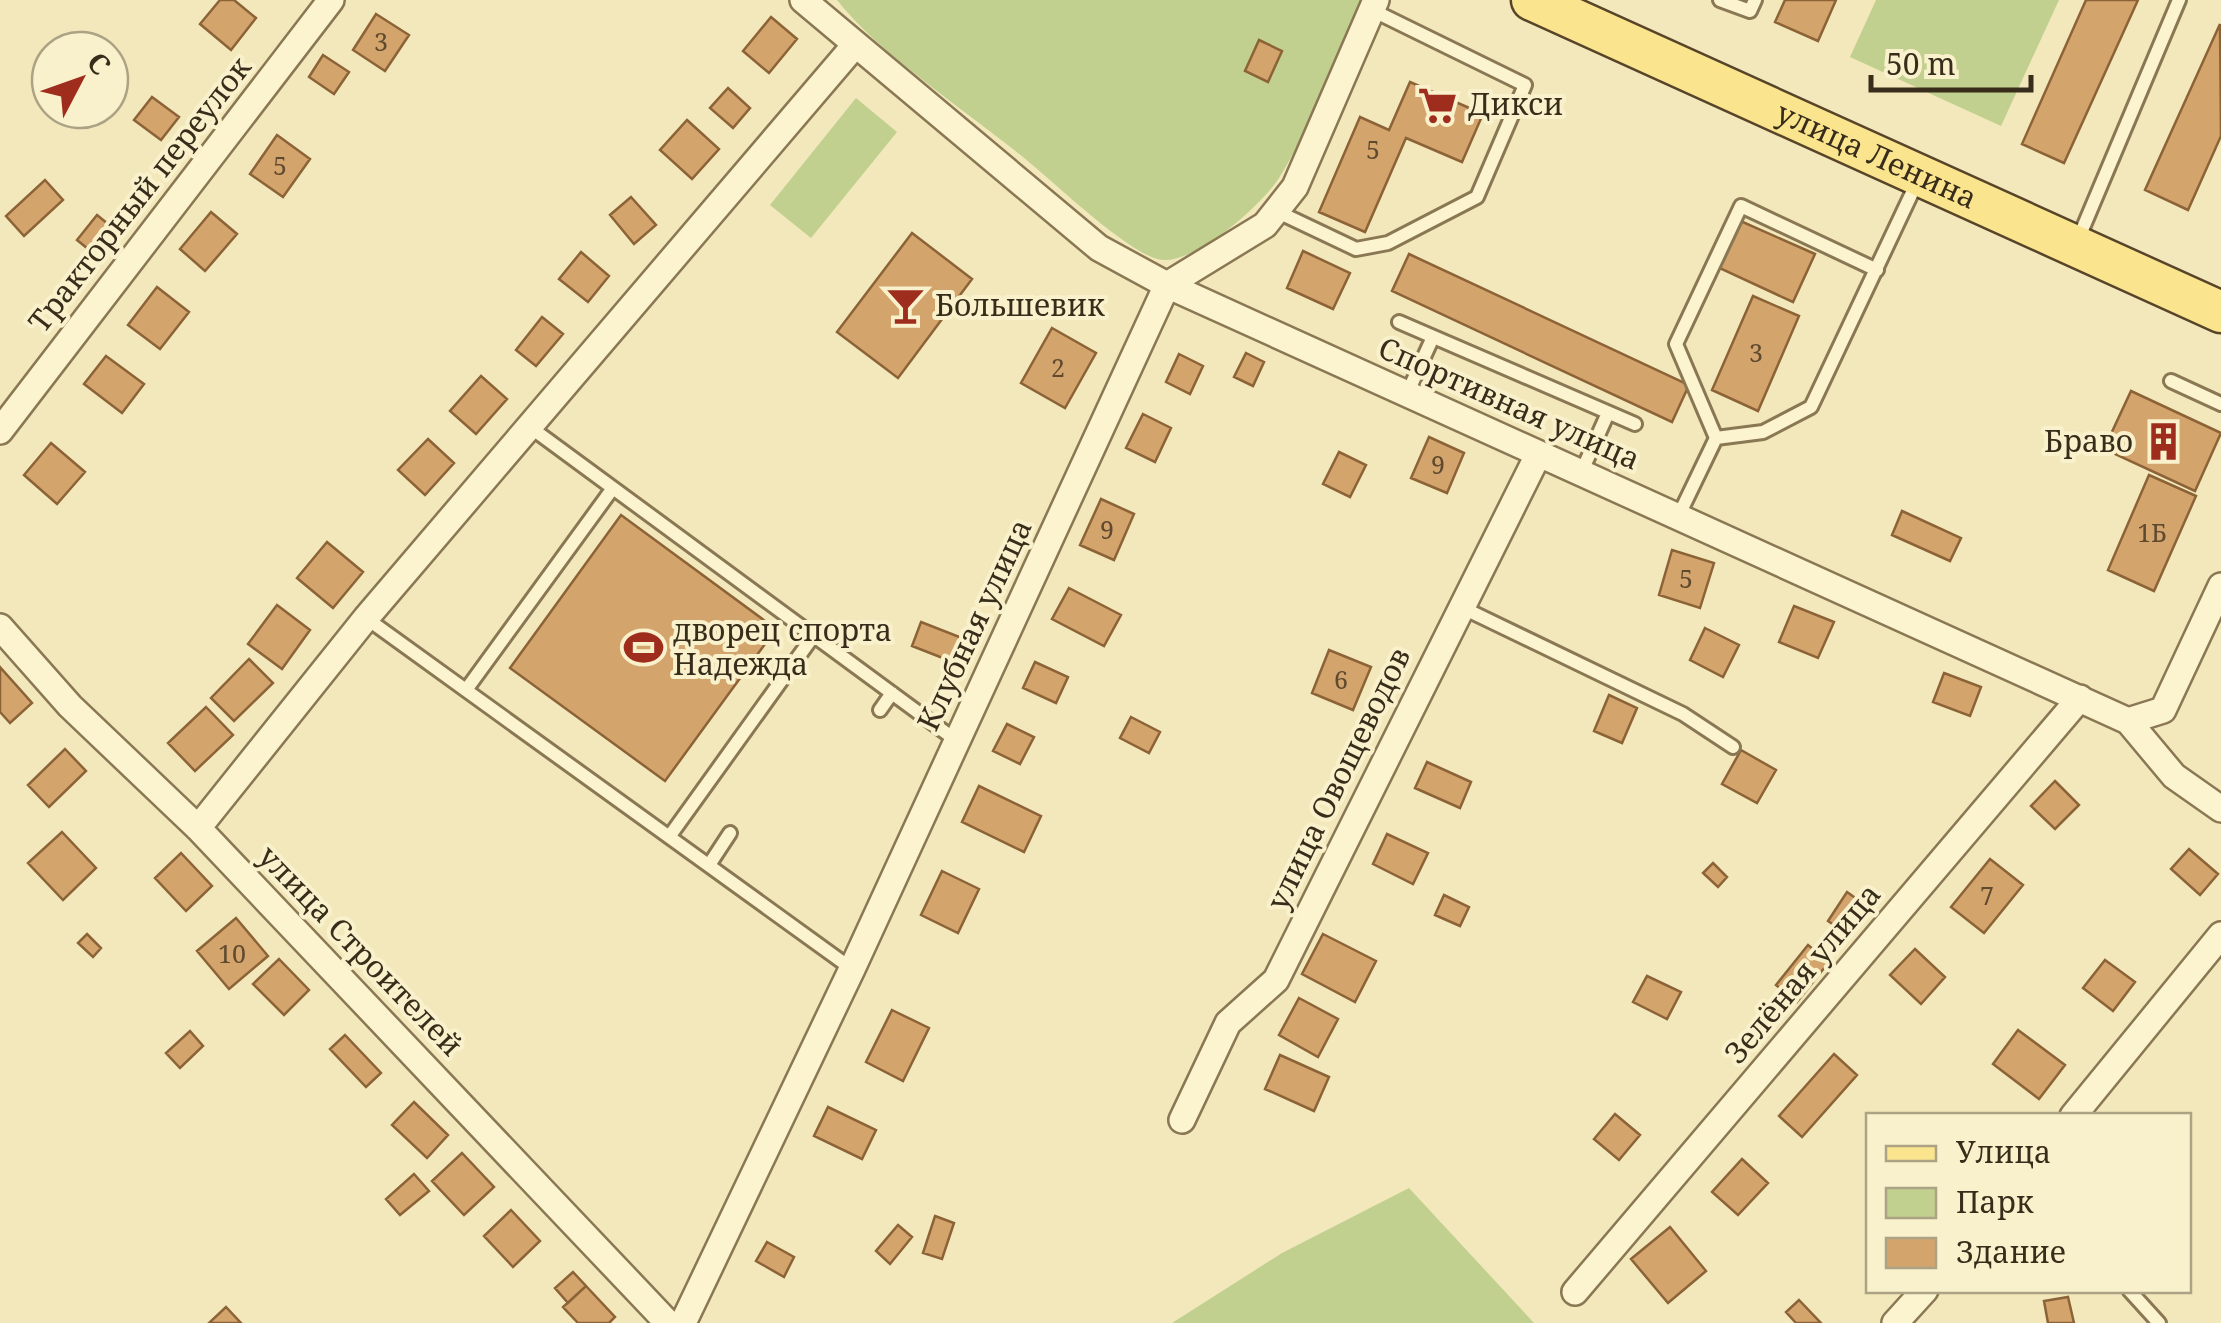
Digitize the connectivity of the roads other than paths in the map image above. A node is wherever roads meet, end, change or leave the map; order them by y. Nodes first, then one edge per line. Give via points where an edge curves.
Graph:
1 (331, 0) edge
2 (803, 0) edge
3 (1532, 0) edge
4 (1720, 0) edge
5 (1755, 0) edge
6 (2179, 0) edge
7 (1374, 5) edge
8 (855, 46) junction
9 (1920, 176) junction
10 (1276, 211) junction
11 (2075, 246) junction
12 (1877, 270) junction
13 (1168, 285) junction
14 (2221, 312) edge
15 (1399, 322) dead end
16 (1433, 337) junction
17 (2171, 381) dead end
18 (1407, 394) junction
19 (2221, 404) edge
20 (1608, 413) junction
21 (1635, 424) dead end
22 (530, 426) junction
23 (0, 431) edge
24 (1716, 438) junction
25 (1538, 455) junction
26 (1581, 473) junction
27 (613, 488) junction
28 (1678, 517) junction
29 (2221, 586) edge
30 (1461, 607) junction
31 (366, 618) junction
32 (0, 627) edge
33 (814, 636) junction
34 (466, 690) junction
35 (892, 693) junction
36 (2080, 698) junction
37 (880, 710) dead end
38 (2128, 721) junction
39 (957, 741) junction
40 (1733, 747) dead end
41 (2221, 809) edge
42 (198, 828) junction
43 (730, 833) dead end
44 (669, 837) junction
45 (709, 866) junction
46 (2221, 935) edge
47 (852, 969) junction
48 (2075, 1113) edge
49 (1182, 1120) dead end
50 (1576, 1292) dead end
51 (1922, 1293) edge
52 (2132, 1293) edge
53 (668, 1323) edge
54 (683, 1323) edge
55 (1895, 1323) edge
56 (2160, 1323) edge

1 - 23 street, Тракторный переулок
2 - 8 street, Спортивная улица
3 - 9 main road, улица Ленина via 1585,18
4 - 5 lane via 1750,12
6 - 11 lane
7 - 10 street via 1295,186
7 - 10 lane via 1524,84 1477,198 1388,243 1356,249
8 - 13 street, Спортивная улица via 1099,248
8 - 22 street
9 - 11 main road, улица Ленина
9 - 12 lane
10 - 13 street via 1265,226
11 - 14 main road, улица Ленина
12 - 24 lane via 1811,407 1763,432
12 - 24 lane via 1740,206 1676,344
13 - 18 street, Спортивная улица
13 - 39 street, Клубная улица
15 - 16 lane
16 - 18 lane
16 - 20 lane
17 - 19 lane
18 - 25 street, Спортивная улица
20 - 21 lane
20 - 26 lane
22 - 27 lane
22 - 31 street
24 - 28 lane
25 - 26 street, Спортивная улица
25 - 30 street, улица Овощеводов
26 - 28 street, Спортивная улица
27 - 33 lane
27 - 34 lane
28 - 36 street, Спортивная улица
29 - 38 street via 2163,710
30 - 40 lane via 1683,714
30 - 49 street, улица Овощеводов via 1276,980 1228,1023
31 - 34 lane
31 - 42 street
32 - 42 street, улица Строителей via 70,706
33 - 35 lane
33 - 44 lane
34 - 44 lane
35 - 37 lane
35 - 39 lane
36 - 38 street, Спортивная улица
36 - 50 street, Зелёная улица
38 - 41 street, Спортивная улица via 2174,776
39 - 47 street, Клубная улица
42 - 53 street, улица Строителей
43 - 45 lane
44 - 45 lane
45 - 47 lane
46 - 48 street
47 - 54 street, Клубная улица
51 - 55 street
52 - 56 lane

